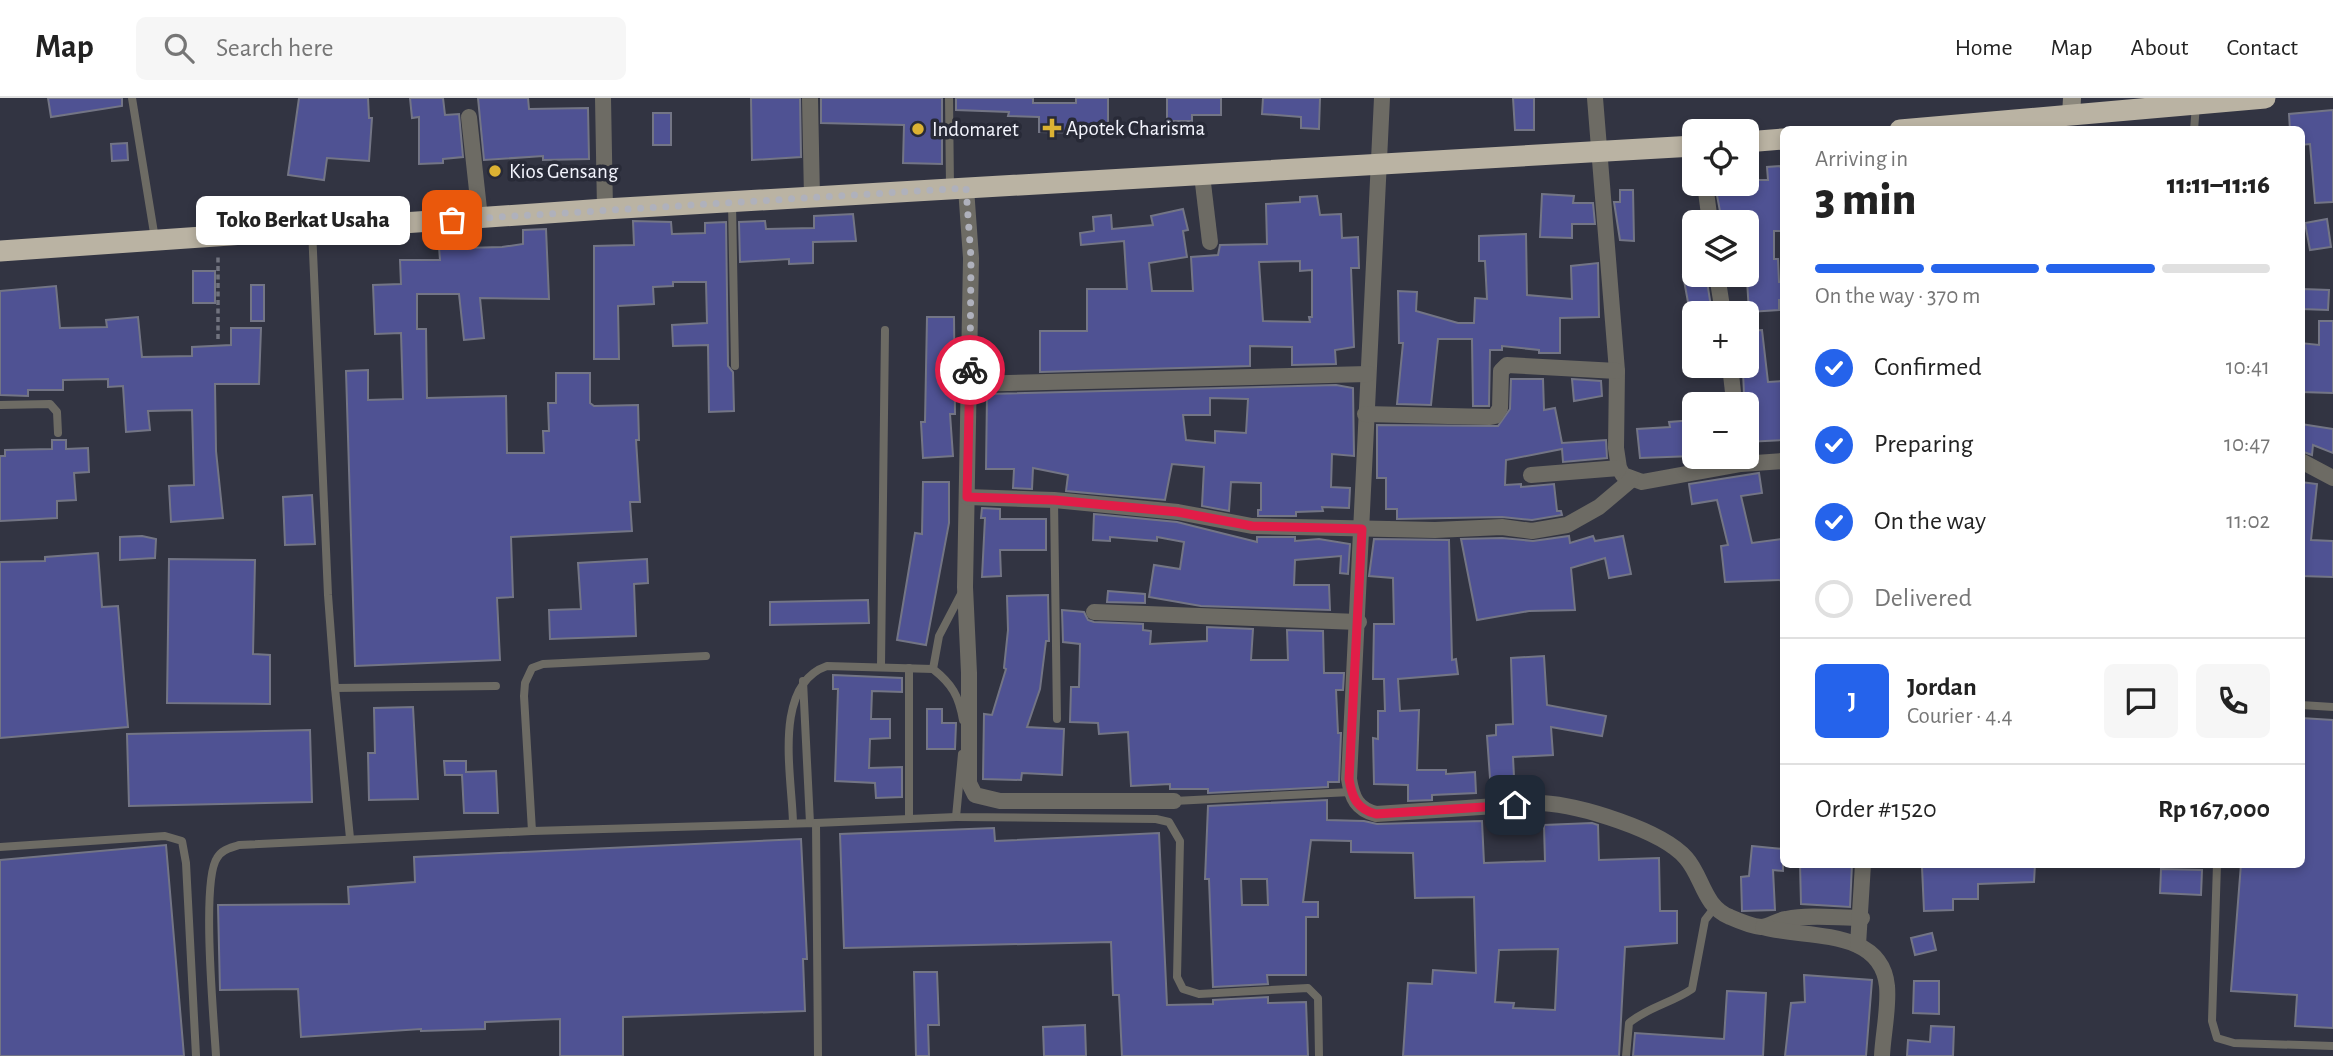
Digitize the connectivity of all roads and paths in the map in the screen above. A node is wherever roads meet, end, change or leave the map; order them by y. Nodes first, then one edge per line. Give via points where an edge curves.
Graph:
1 (132, 98) edge
2 (603, 98) edge
3 (810, 98) edge
4 (949, 98) edge
5 (1382, 98) edge
6 (1595, 98) edge
7 (2265, 98) edge
8 (2209, 102) edge
9 (2072, 107) edge
10 (469, 117) dead end
11 (2011, 125) edge
12 (1984, 126) edge
13 (2196, 126) edge
14 (1780, 139) edge
15 (1759, 141) edge
16 (1682, 147) edge
17 (1599, 152) junction
18 (1378, 164) junction
19 (1202, 175) junction
20 (958, 189) junction
21 (812, 198) junction
22 (732, 203) junction
23 (605, 209) junction
24 (480, 218) junction
25 (312, 228) junction
26 (218, 234) junction
27 (155, 239) junction
28 (1210, 242) dead end
29 (0, 251) edge
30 (885, 330) dead end
31 (218, 339) dead end
32 (735, 366) dead end
33 (1617, 370) junction
34 (1368, 374) junction
35 (1732, 378) edge
36 (970, 384) junction
37 (1734, 392) dead end
38 (0, 405) edge
39 (1365, 414) junction
40 (58, 433) dead end
41 (1780, 461) edge
42 (2305, 463) edge
43 (1625, 474) junction
44 (1531, 475) dead end
45 (2333, 478) edge
46 (967, 497) junction
47 (1054, 500) junction
48 (1362, 529) junction
49 (965, 586) junction
50 (1094, 612) dead end
51 (1359, 622) junction
52 (706, 656) dead end
53 (881, 666) junction
54 (909, 668) junction
55 (933, 669) junction
56 (803, 681) junction
57 (496, 686) dead end
58 (335, 688) junction
59 (2305, 705) edge
60 (2333, 706) edge
61 (1057, 719) dead end
62 (1351, 792) junction
63 (1174, 801) joint
64 (956, 817) junction
65 (909, 819) junction
66 (793, 823) junction
67 (813, 823) junction
68 (532, 831) junction
69 (350, 838) junction
70 (0, 847) edge
71 (1863, 868) edge
72 (2217, 868) edge
73 (1714, 907) junction
74 (1862, 918) junction
75 (1763, 927) junction
76 (1858, 945) junction
77 (2333, 1046) edge
78 (197, 1056) edge
79 (216, 1056) edge
80 (818, 1056) edge
81 (1319, 1056) edge
82 (1626, 1056) edge
83 (1882, 1056) edge

1 - 27 lane
2 - 23 street
3 - 21 street
4 - 20 lane
5 - 18 street
6 - 17 street
7 - 8 highway
8 - 9 highway
8 - 13 lane
9 - 11 highway
10 - 24 street
11 - 12 highway
14 - 15 highway
16 - 17 highway
17 - 18 highway
17 - 33 street
18 - 19 highway
18 - 34 street
19 - 20 highway
19 - 28 street
20 - 21 highway
20 - 36 street via 971,258
21 - 22 highway
22 - 23 highway
22 - 32 lane
23 - 24 highway
24 - 25 highway
25 - 26 highway
25 - 58 lane
26 - 27 highway
26 - 31 path
27 - 29 highway
30 - 53 lane
33 - 39 street via 1507,365 1501,371 1500,408 1490,417
33 - 43 street via 1616,448
34 - 36 street
34 - 39 street
35 - 37 street
36 - 46 street
38 - 40 lane via 50,404 57,412
39 - 48 street
41 - 43 street via 1652,481
42 - 45 street
43 - 44 street
43 - 48 street via 1599,507 1555,528
46 - 47 street
46 - 49 street
47 - 48 street via 1178,512 1252,526
47 - 61 lane
48 - 51 street
49 - 55 lane via 939,636
49 - 63 street via 967,764 975,795 1000,801
50 - 51 street
51 - 62 street
52 - 68 lane via 532,668 524,683
53 - 54 lane
53 - 56 lane via 827,666
54 - 55 lane
54 - 65 lane
55 - 64 lane via 950,682 963,718
56 - 66 lane via 791,712
56 - 67 lane
57 - 58 lane
58 - 69 lane
59 - 60 lane
62 - 63 lane
62 - 73 street via 1364,811 1376,814 1542,803 1593,810 1685,856
64 - 65 lane
64 - 81 lane via 1170,822 1180,841 1177,976 1183,989 1199,994 1308,988 1318,998
65 - 67 lane
66 - 67 lane
66 - 68 lane
67 - 80 lane
68 - 69 lane
69 - 79 lane via 240,845 225,849 216,859 210,888
70 - 78 lane via 165,836 182,841
71 - 74 street
72 - 77 lane via 2212,1021 2217,1038 2234,1043
73 - 75 street
73 - 82 lane via 1705,920 1692,989 1629,1023
74 - 75 street via 1788,918
74 - 76 street
75 - 76 street
76 - 83 street via 1874,953 1882,964 1887,987

